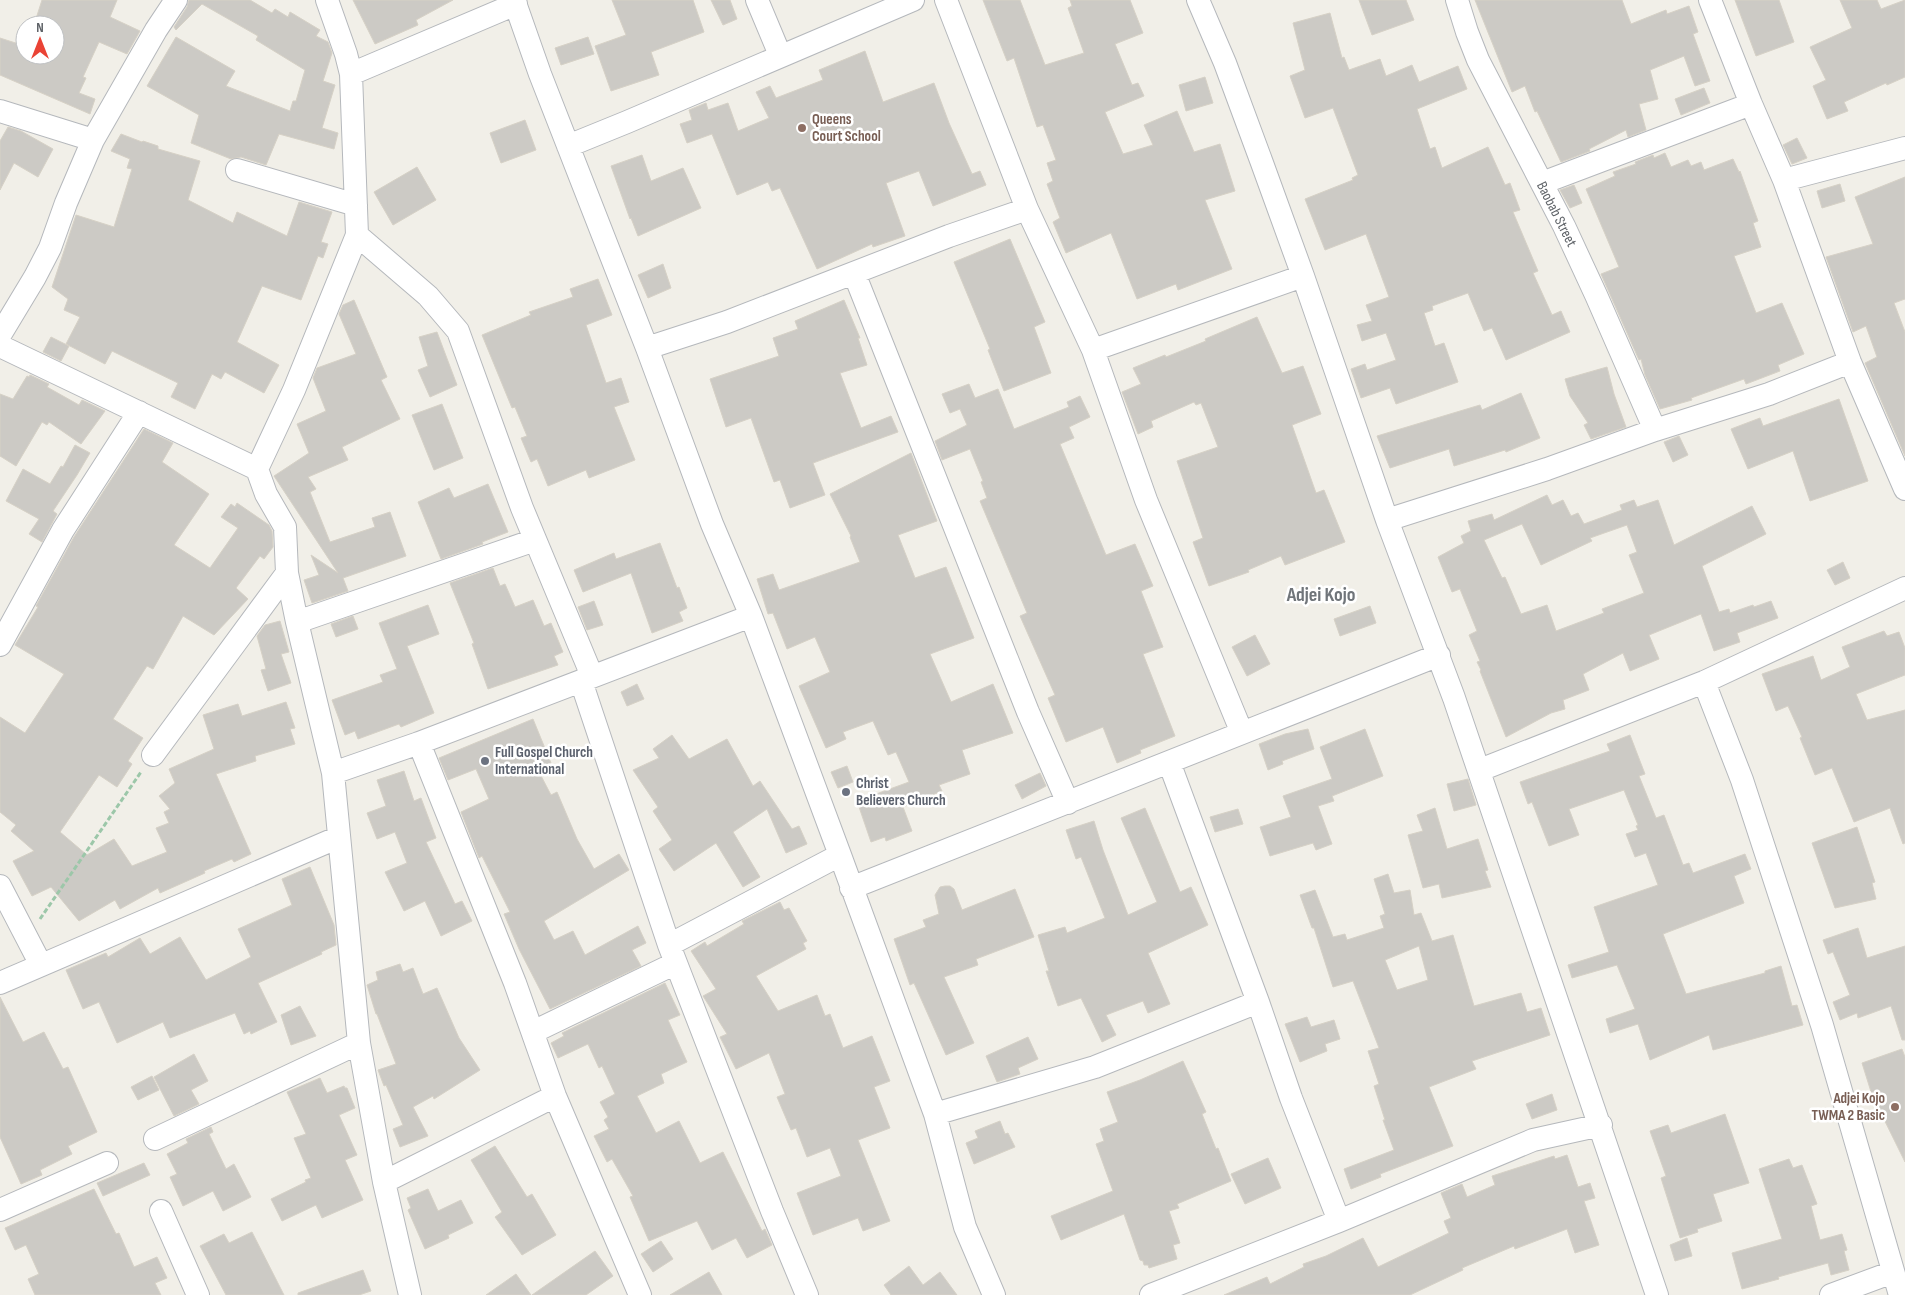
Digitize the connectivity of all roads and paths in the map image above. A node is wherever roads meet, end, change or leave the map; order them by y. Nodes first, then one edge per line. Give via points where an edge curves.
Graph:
1 (176, 0) edge
2 (327, 0) edge
3 (757, 0) edge
4 (913, 0) edge
5 (946, 0) edge
6 (1198, 0) edge
7 (1457, 0) edge
8 (1710, 0) edge
9 (515, 2) edge
10 (780, 56) junction
11 (351, 74) junction
12 (1751, 104) junction
13 (0, 111) edge
14 (93, 140) junction
15 (568, 146) junction
16 (1905, 148) edge
17 (237, 170) dead end
18 (1784, 180) junction
19 (1542, 183) junction
20 (356, 205) junction
21 (1027, 209) junction
22 (357, 235) junction
23 (854, 273) junction
24 (1303, 276) junction
25 (0, 335) edge
26 (0, 346) edge
27 (648, 348) junction
28 (1093, 350) junction
29 (1850, 362) junction
30 (139, 412) junction
31 (1655, 430) junction
32 (257, 469) junction
33 (1905, 489) edge
34 (1388, 520) junction
35 (535, 540) junction
36 (287, 573) junction
37 (1905, 588) edge
38 (751, 616) junction
39 (296, 622) junction
40 (0, 645) edge
41 (1439, 655) junction
42 (586, 678) junction
43 (1704, 682) junction
44 (1242, 733) junction
45 (419, 743) junction
46 (153, 755) joint
47 (1169, 762) junction
48 (1480, 770) junction
49 (333, 772) junction
50 (1068, 802) junction
51 (339, 837) junction
52 (840, 855) junction
53 (0, 886) edge
54 (851, 888) junction
55 (26, 938) junction
56 (672, 954) junction
57 (41, 965) junction
58 (0, 983) edge
59 (1258, 1002) junction
60 (533, 1032) junction
61 (359, 1043) junction
62 (555, 1096) junction
63 (935, 1114) junction
64 (1601, 1125) junction
65 (155, 1139) dead end
66 (108, 1163) dead end
67 (384, 1182) junction
68 (0, 1210) edge
69 (161, 1211) dead end
70 (1339, 1221) junction
71 (1893, 1272) junction
72 (198, 1295) edge
73 (410, 1295) edge
74 (640, 1295) edge
75 (807, 1295) edge
76 (994, 1295) edge
77 (1151, 1295) edge
78 (1657, 1295) edge
79 (1831, 1295) edge
80 (1900, 1295) edge

1 - 14 street
2 - 11 street
3 - 10 street
4 - 10 street
5 - 21 street
6 - 24 street
7 - 19 street, Baobab Street via 1478,60
8 - 12 street
9 - 11 street
9 - 15 street
10 - 15 street
11 - 20 street
12 - 18 street
12 - 19 street
13 - 14 street
14 - 25 street via 36,278
15 - 27 street
16 - 18 street
17 - 20 street
18 - 29 street
19 - 31 street, Baobab Street via 1596,295
20 - 22 street
21 - 23 street
21 - 28 street
22 - 32 street via 294,390
22 - 35 street via 428,296 458,332
23 - 27 street via 727,322
23 - 50 street via 1028,712
24 - 28 street
24 - 34 street
26 - 30 street
27 - 38 street via 712,524
28 - 44 street via 1146,500
29 - 31 street via 1769,394
29 - 33 street
30 - 32 street
30 - 40 street via 63,530
31 - 34 street
32 - 36 street via 266,494 285,527
34 - 41 street
35 - 39 street
35 - 42 street
36 - 39 street
36 - 46 street
37 - 43 street
38 - 42 street
38 - 52 street
39 - 49 street
41 - 44 street
41 - 48 street
42 - 45 street
42 - 56 street
43 - 48 street
43 - 71 street via 1742,780 1822,1025
44 - 47 street
45 - 49 street
45 - 60 street
46 - 55 path
47 - 50 street
47 - 59 street
48 - 64 street
49 - 51 street
50 - 54 street
51 - 57 street
51 - 61 street
52 - 54 street
52 - 56 street
53 - 55 street
54 - 63 street
55 - 57 street
56 - 60 street
56 - 75 street
57 - 58 street
59 - 63 street via 1095,1067
59 - 70 street
60 - 62 street
61 - 65 street
61 - 67 street
62 - 67 street
62 - 74 street
63 - 76 street via 965,1227
64 - 70 street via 1533,1140
64 - 78 street
66 - 68 street
67 - 73 street
69 - 72 street
70 - 77 street
71 - 79 street
71 - 80 street

